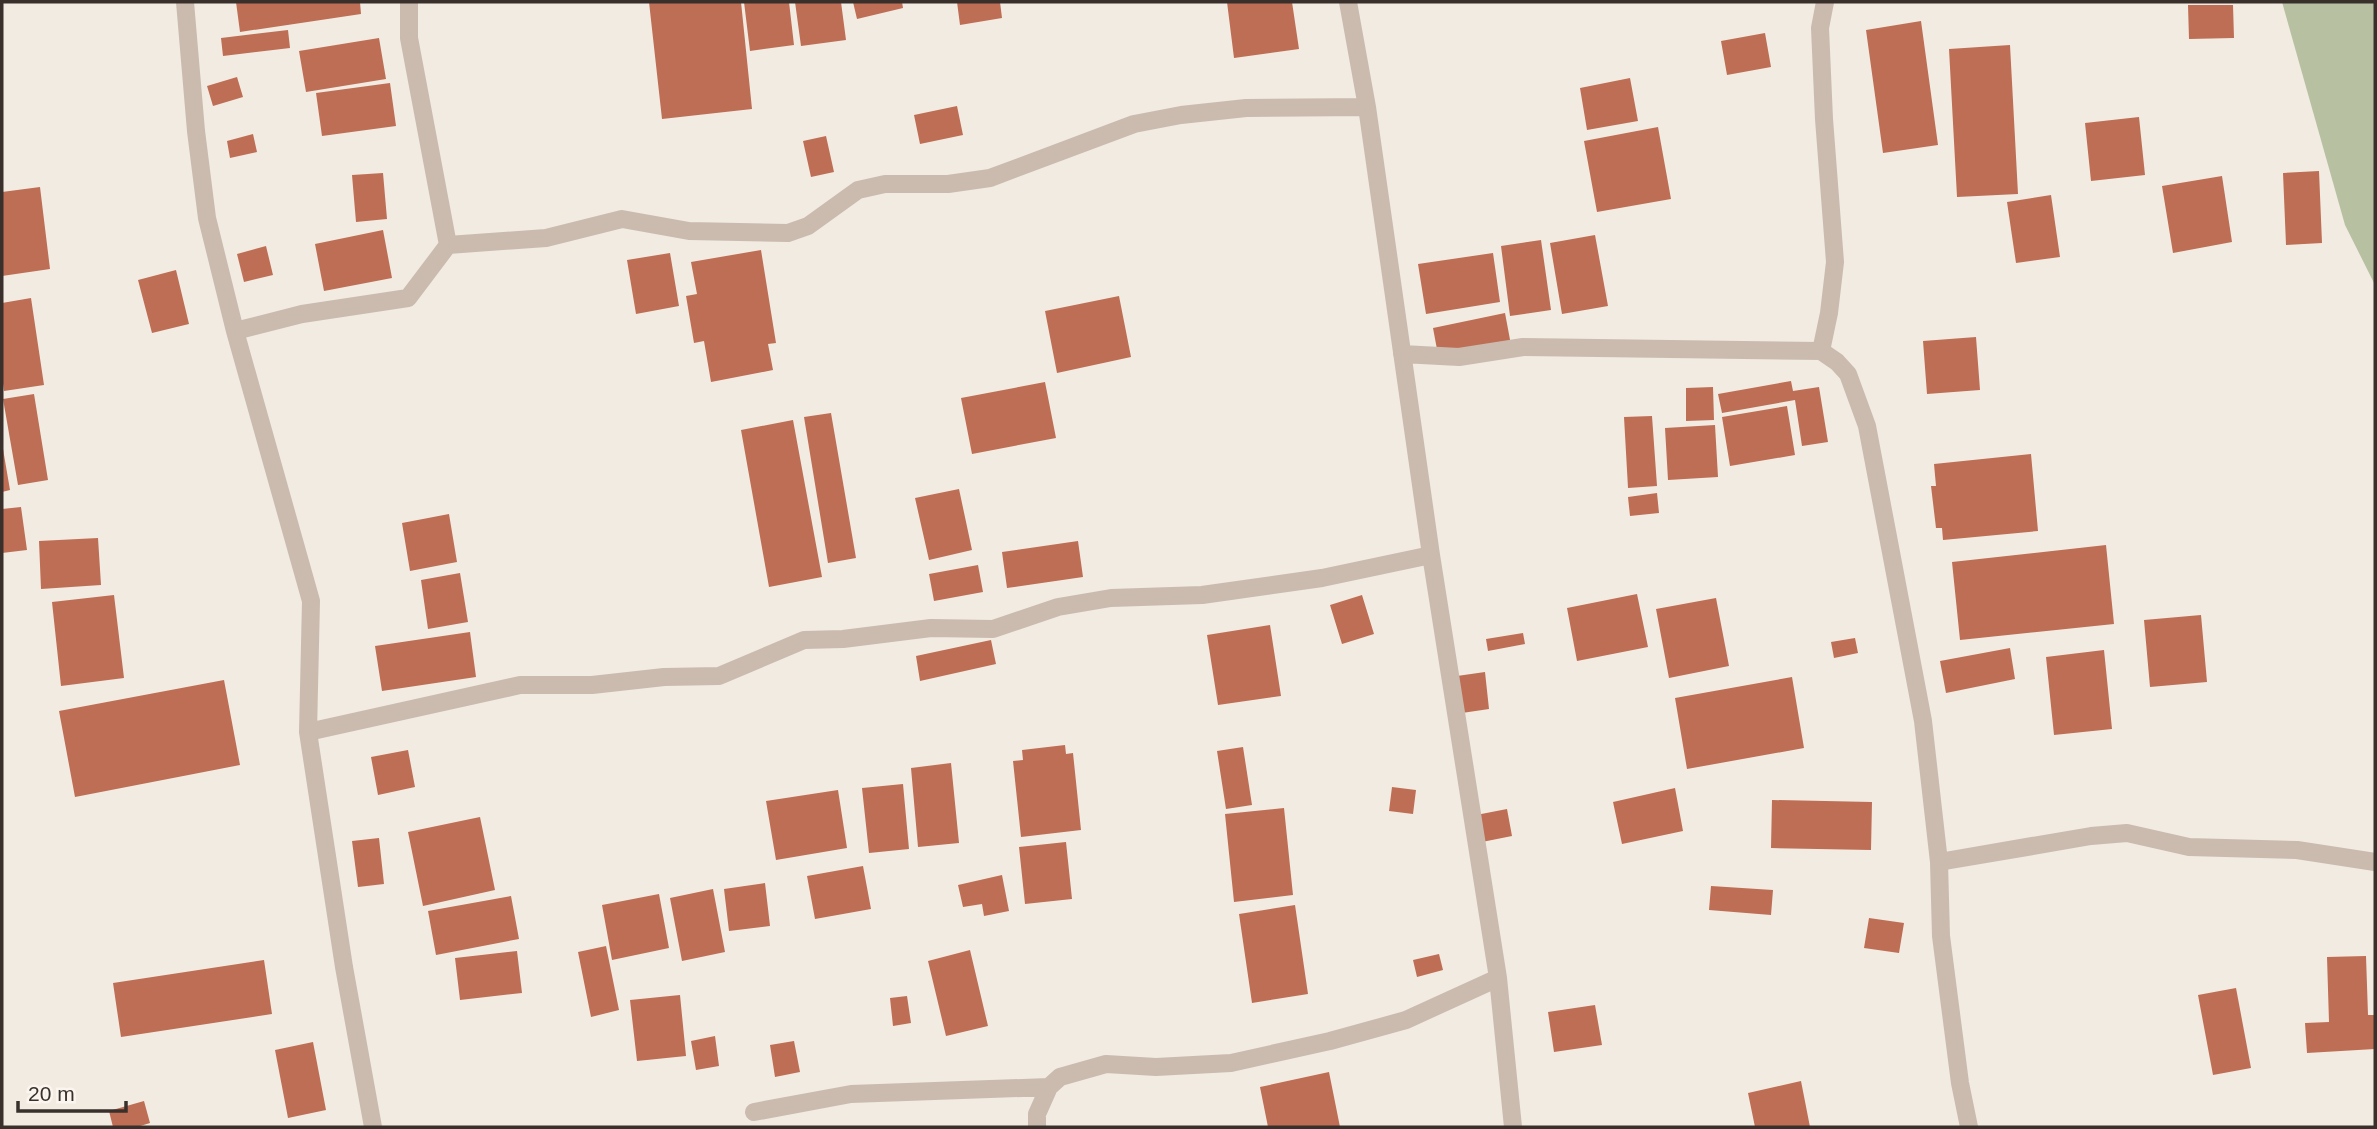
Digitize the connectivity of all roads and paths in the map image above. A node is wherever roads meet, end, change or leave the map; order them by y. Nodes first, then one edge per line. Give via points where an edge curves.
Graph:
1 (185, 2) edge
2 (409, 2) edge
3 (1348, 2) edge
4 (1825, 2) edge
5 (1367, 107) junction
6 (448, 245) junction
7 (235, 331) junction
8 (1821, 351) junction
9 (1402, 354) junction
10 (1431, 555) junction
11 (308, 732) junction
12 (1939, 862) junction
13 (2375, 862) edge
14 (1498, 978) junction
15 (1049, 1087) junction
16 (754, 1112) dead end
17 (373, 1127) edge
18 (1037, 1127) edge
19 (1513, 1127) edge
20 (1969, 1127) edge

1 - 7 street via 207,218
2 - 6 street via 409,38
3 - 5 street
4 - 8 street via 1820,28 1835,262
5 - 6 street via 1246,108 1133,124 990,178 948,184 885,184 858,190 808,226 788,233 690,231 622,219 546,238
5 - 9 street
6 - 7 street via 408,298 302,314
7 - 11 street via 311,601
8 - 9 street via 1523,346 1459,357
8 - 12 street via 1848,374 1867,426 1923,721
9 - 10 street
10 - 11 street via 1322,578 1215,593 1111,598 1058,607 992,629 931,628 804,640 719,676 520,685
10 - 14 street
11 - 17 street
12 - 13 street via 2127,833 2189,847 2297,850
12 - 20 street via 1941,936
14 - 15 street via 1406,1020 1330,1041 1231,1063 1106,1064 1060,1077
14 - 19 street
15 - 16 street via 851,1094
15 - 18 street via 1037,1114

